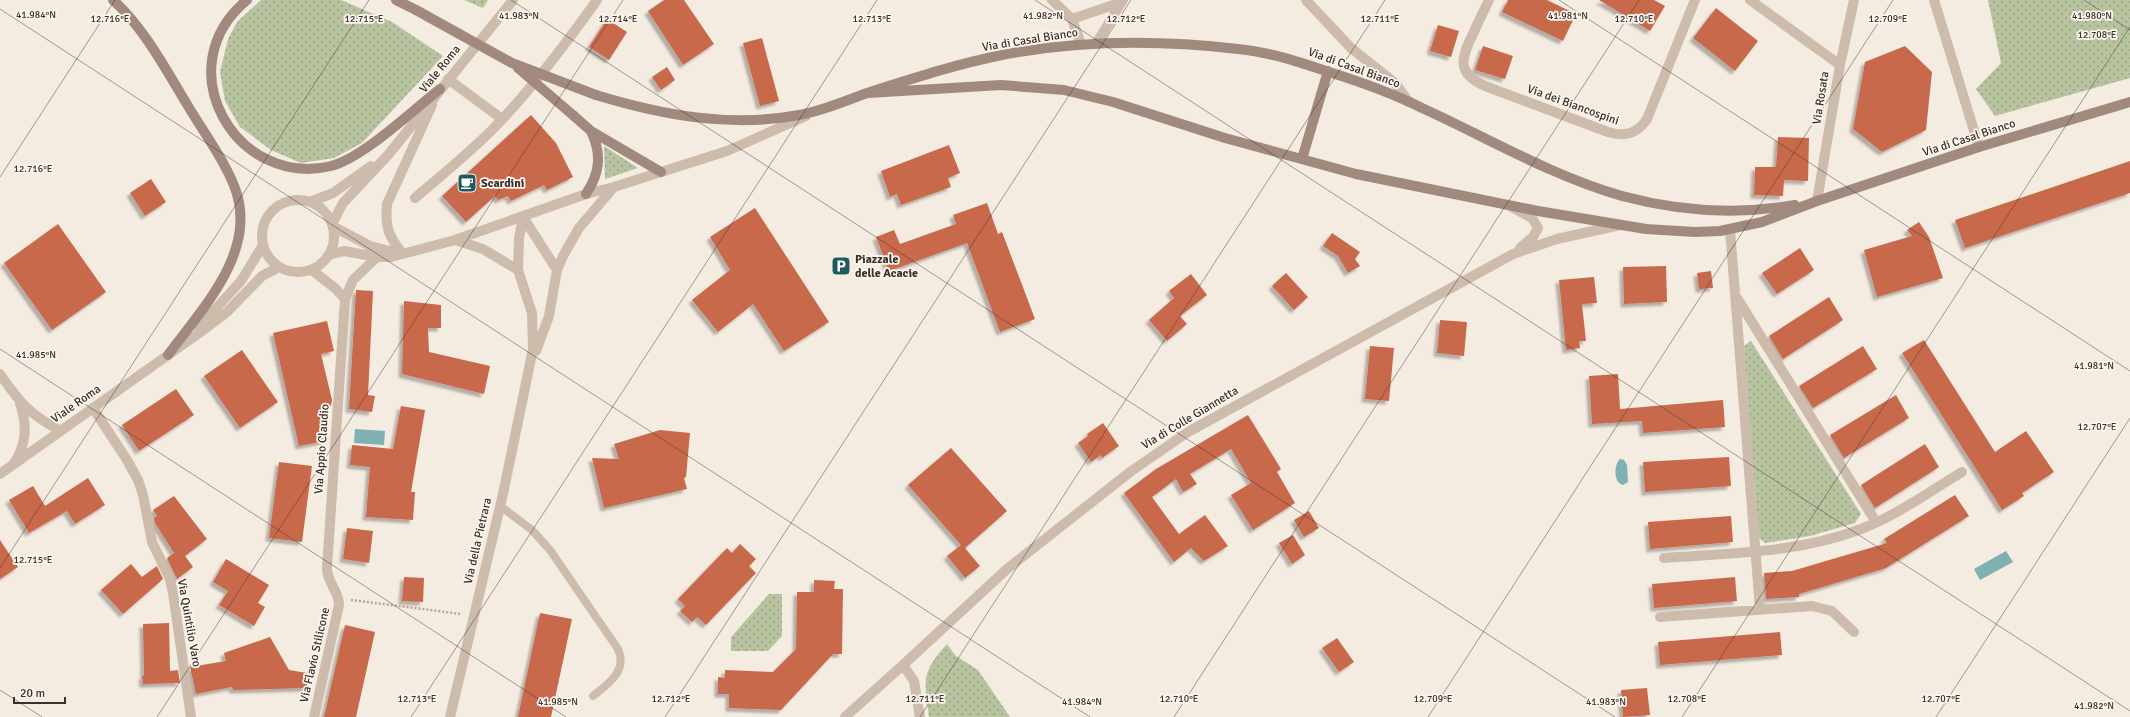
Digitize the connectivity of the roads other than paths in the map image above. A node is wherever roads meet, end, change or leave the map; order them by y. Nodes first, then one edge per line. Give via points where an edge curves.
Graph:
1 (113, 0) edge
2 (247, 0) edge
3 (396, 0) edge
4 (405, 0) edge
5 (513, 0) edge
6 (597, 0) edge
7 (1052, 0) edge
8 (1306, 0) edge
9 (1489, 0) edge
10 (1695, 0) edge
11 (1750, 0) edge
12 (1854, 0) edge
13 (1934, 0) edge
14 (1121, 2) edge
15 (416, 10) junction
16 (1072, 20) junction
17 (1081, 44) junction
18 (1096, 44) junction
19 (512, 62) junction
20 (1840, 65) junction
21 (1328, 71) junction
22 (448, 79) junction
23 (440, 89) junction
24 (868, 93) junction
25 (1409, 102) junction
26 (2128, 103) edge
27 (813, 112) junction
28 (502, 119) junction
29 (591, 131) junction
30 (1979, 147) junction
31 (388, 155) junction
32 (1302, 159) junction
33 (661, 172) junction
34 (614, 187) junction
35 (586, 194) junction
36 (416, 198) dead end
37 (1817, 201) junction
38 (310, 202) junction
39 (1505, 204) junction
40 (523, 217) junction
41 (333, 225) junction
42 (1622, 225) junction
43 (1730, 230) junction
44 (455, 240) junction
45 (263, 245) junction
46 (403, 254) junction
47 (1513, 254) junction
48 (329, 255) junction
49 (377, 257) junction
50 (279, 267) junction
51 (312, 270) junction
52 (518, 270) junction
53 (557, 270) junction
54 (1736, 296) junction
55 (345, 299) junction
56 (168, 355) junction
57 (529, 371) junction
58 (0, 374) edge
59 (20, 403) junction
60 (93, 408) junction
61 (61, 431) junction
62 (14, 465) junction
63 (1962, 472) dead end
64 (0, 474) edge
65 (500, 506) junction
66 (1876, 522) junction
67 (1756, 551) junction
68 (1664, 558) dead end
69 (339, 598) joint
70 (1760, 609) junction
71 (1660, 617) dead end
72 (1854, 632) dead end
73 (903, 665) junction
74 (593, 696) dead end
75 (191, 717) edge
76 (314, 717) edge
77 (450, 717) edge
78 (845, 717) edge
79 (920, 717) edge

1 - 56 main road via 133,21 165,69 234,185 239,201 239,230 229,267 217,289
2 - 23 main road via 226,21 217,38 211,58 210,83 219,110 234,132 254,151 271,161 307,169 318,169 342,162 379,138
3 - 15 main road
4 - 15 main road
5 - 22 street, Viale Roma
6 - 28 street via 560,51
7 - 16 street
8 - 25 street via 1351,48 1395,83
9 - 10 street, Via dei Biancospini via 1463,57 1464,68 1470,77 1485,86 1620,135 1637,130 1647,119
11 - 20 street
12 - 20 street, Via Rosata
13 - 30 street
14 - 16 street
14 - 18 street
15 - 19 main road, bridge
16 - 17 street
17 - 18 main road, Via di Casal Bianco
17 - 24 main road, Via di Casal Bianco via 960,65
18 - 21 main road, Via di Casal Bianco via 1140,43 1243,50
19 - 27 main road, Via di Casal Bianco, bridge via 596,95 654,111 705,119 761,120
19 - 29 main road, bridge
20 - 37 street, Via Rosata
21 - 25 main road, Via di Casal Bianco
21 - 32 main road
22 - 23 street, Viale Roma
22 - 28 street
23 - 31 street, Viale Roma
23 - 46 street via 387,204 386,220 390,238
24 - 27 main road, Via di Casal Bianco
24 - 32 main road, Via di Casal Bianco via 1000,84 1064,90 1113,102 1225,138
25 - 37 main road, Via di Casal Bianco via 1548,168 1604,190 1642,201 1694,209 1738,211
26 - 30 main road, Via di Casal Bianco
27 - 33 street via 727,151
28 - 36 street
29 - 33 main road
29 - 35 main road via 598,152 598,169
30 - 37 main road, Via di Casal Bianco
31 - 38 street, Viale Roma via 333,193
31 - 41 street, Viale Roma via 343,203
32 - 39 main road, Via di Casal Bianco via 1356,174
33 - 34 street
34 - 35 street
34 - 53 street via 579,228
35 - 40 street
37 - 43 main road, Via di Casal Bianco via 1772,219
38 - 41 street via 324,210
38 - 45 street via 291,201 274,210 264,226
39 - 42 main road, Via di Casal Bianco
39 - 47 street, Via di Colle Giannetta via 1532,218 1538,228 1533,238
40 - 44 street
40 - 52 street via 518,248
40 - 53 street
41 - 46 street via 370,246
41 - 48 street via 333,246
42 - 43 main road, Via di Casal Bianco via 1669,231
42 - 47 street, Via di Colle Giannetta via 1557,238
43 - 54 street
44 - 46 street
44 - 52 street via 484,249
45 - 50 street via 272,261
45 - 56 street, Viale Roma via 248,271 232,291 201,325
46 - 49 street
47 - 73 street, Via di Colle Giannetta via 1163,448 1008,570
48 - 49 street via 344,251
48 - 51 street via 322,264
49 - 55 street, Via Appio Claudio via 353,280
50 - 51 street via 289,272 301,273
50 - 56 street, Viale Roma via 262,276 227,312
51 - 55 street via 330,283
52 - 57 street via 531,307 534,327
53 - 57 street via 551,310
54 - 66 street
54 - 67 street
55 - 69 street, Via Appio Claudio via 327,568 329,580
56 - 60 street, Viale Roma
57 - 65 street, Via della Pietrara
58 - 59 street
59 - 61 street via 38,418
59 - 62 street via 26,423 25,435 24,445
60 - 61 street, Viale Roma
60 - 75 street, Via Quintilio Varo via 130,465 143,495 152,542 170,579
61 - 62 street, Viale Roma
62 - 64 street, Viale Roma
63 - 66 street via 1906,507
65 - 74 lane via 532,530 550,550 618,650 621,660 618,672
65 - 77 street, Via della Pietrara
66 - 67 street via 1848,534 1818,542
67 - 68 street
67 - 70 street
69 - 76 street, Via Flavio Stilicone via 338,617
70 - 71 street
70 - 72 street via 1819,607 1832,611
73 - 78 street, Via di Colle Giannetta
73 - 79 street via 914,680

